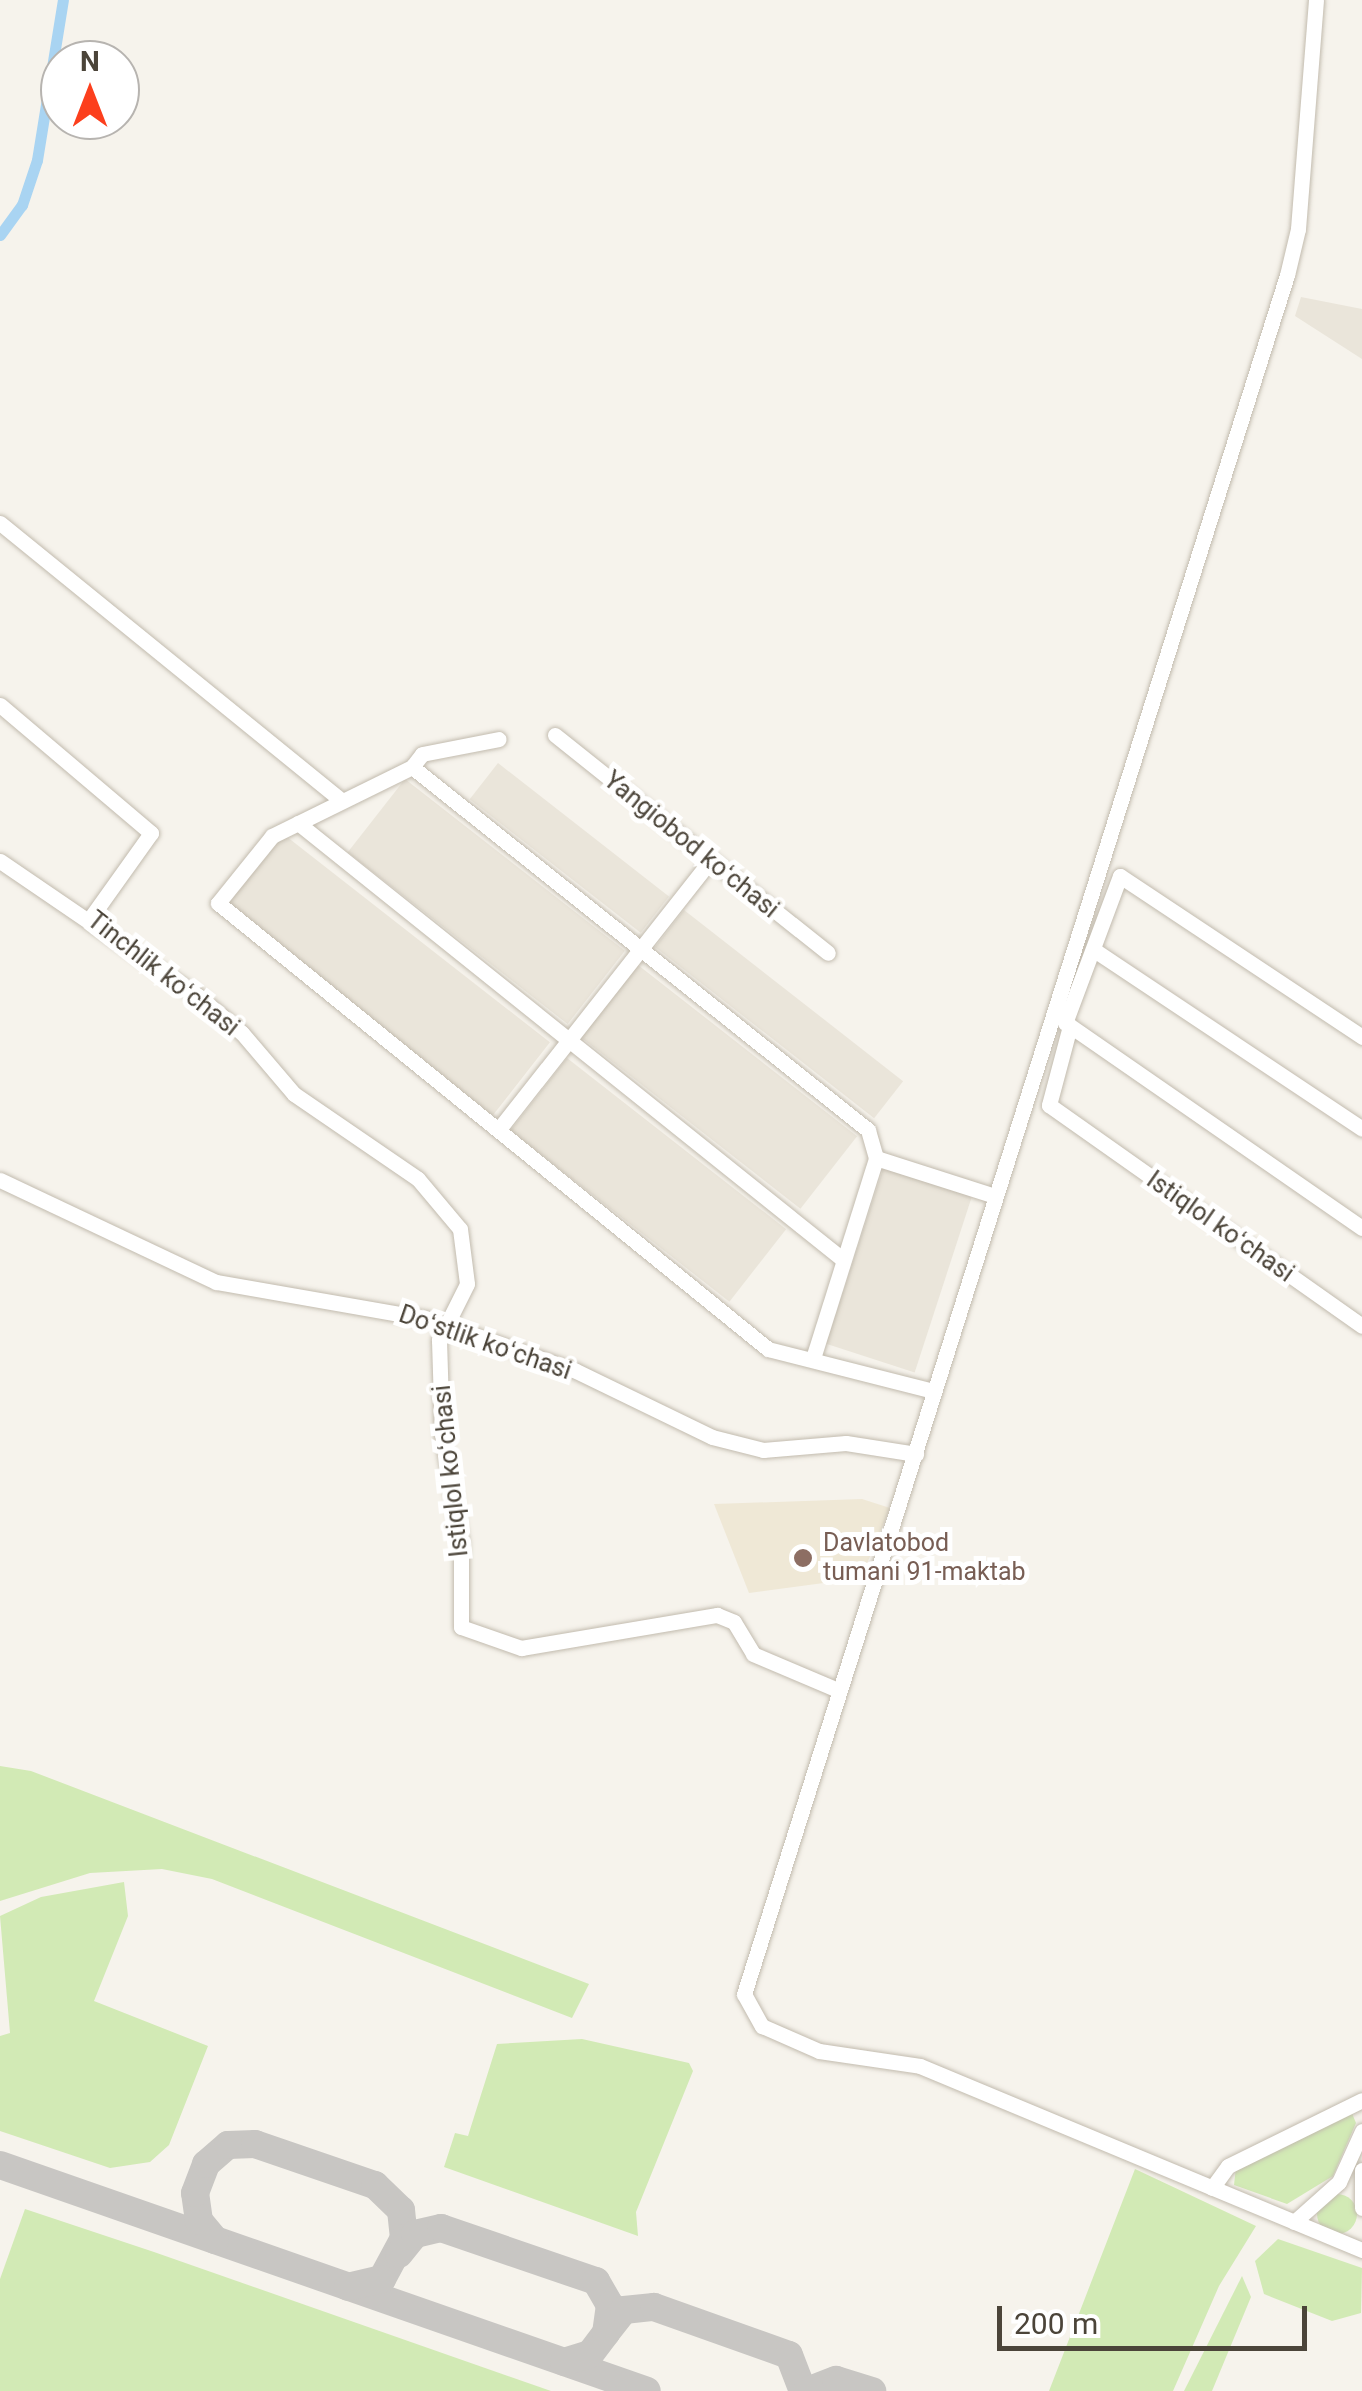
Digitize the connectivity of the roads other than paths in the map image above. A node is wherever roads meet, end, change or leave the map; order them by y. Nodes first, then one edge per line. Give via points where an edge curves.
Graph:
1 (1316, 0) edge
2 (0, 522) edge
3 (0, 705) edge
4 (555, 735) dead end
5 (499, 739) dead end
6 (412, 766) junction
7 (341, 800) junction
8 (298, 823) junction
9 (0, 861) edge
10 (710, 861) junction
11 (91, 917) junction
12 (642, 947) junction
13 (1094, 950) junction
14 (828, 953) dead end
15 (1052, 1016) junction
16 (1070, 1026) junction
17 (1362, 1037) edge
18 (570, 1039) junction
19 (499, 1129) junction
20 (1362, 1129) edge
21 (876, 1158) junction
22 (0, 1180) edge
23 (992, 1195) junction
24 (1362, 1228) edge
25 (841, 1258) junction
26 (444, 1325) junction
27 (1362, 1326) edge
28 (814, 1355) junction
29 (929, 1390) junction
30 (916, 1454) junction
31 (838, 1690) junction
32 (1362, 2100) edge
33 (1362, 2131) edge
34 (1362, 2170) edge
35 (1212, 2188) junction
36 (1362, 2208) edge
37 (1294, 2222) junction
38 (1361, 2248) edge

1 - 15 street via 1290,263
2 - 7 street
3 - 11 street via 152,833
4 - 10 street, Yangiobod koʻchasi
5 - 6 street via 422,754
6 - 7 street
6 - 12 street
7 - 8 street
8 - 18 street
8 - 19 street via 272,836 218,907
9 - 11 street, Tinchlik koʻchasi
10 - 12 street
10 - 14 street, Yangiobod koʻchasi
11 - 26 street, Tinchlik koʻchasi via 242,1032 294,1094 444,1206 470,1268
12 - 18 street
12 - 21 street via 868,1130
13 - 16 street, Istiqlol koʻchasi
13 - 17 street, Istiqlol koʻchasi via 1114,884 1125,876
13 - 20 street
15 - 16 street
15 - 23 street
16 - 24 street
16 - 27 street, Istiqlol koʻchasi via 1049,1105
18 - 19 street
18 - 25 street
19 - 28 street via 768,1349
21 - 23 street
21 - 25 street
22 - 26 street, Doʻstlik koʻchasi via 69,1218 235,1288 377,1307
23 - 29 street
25 - 28 street
26 - 30 street, Doʻstlik koʻchasi via 574,1370 737,1445 792,1450 846,1443
26 - 31 street, Istiqlol koʻchasi via 441,1420 458,1516 461,1627 521,1648 717,1615 734,1622 753,1654
28 - 29 street
29 - 30 street
30 - 31 street
31 - 35 street via 746,1982 748,2012 819,2050 920,2066
32 - 35 street via 1228,2166
33 - 37 street via 1339,2182
34 - 36 street
35 - 37 street
37 - 38 street

